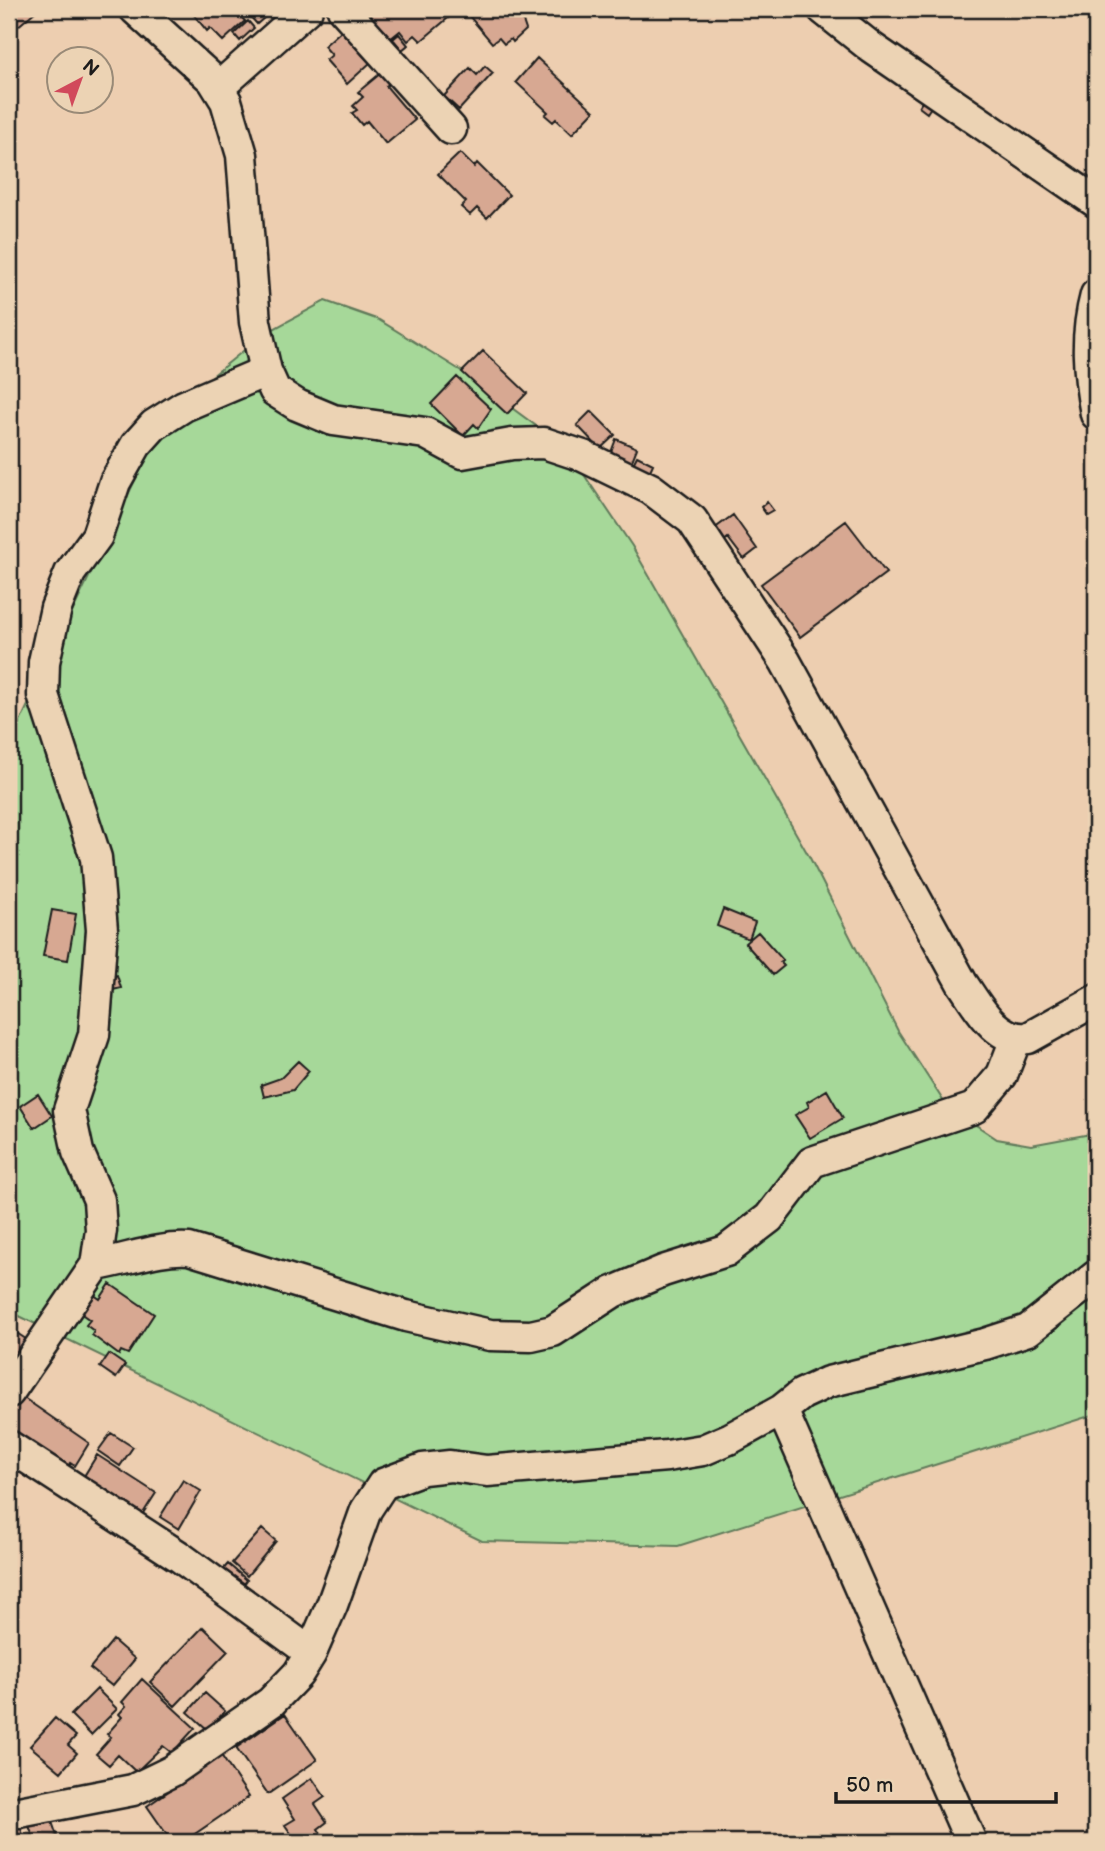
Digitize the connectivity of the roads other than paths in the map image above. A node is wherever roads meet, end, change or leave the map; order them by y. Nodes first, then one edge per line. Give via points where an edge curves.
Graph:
1 (135, 9) edge
2 (307, 9) edge
3 (823, 9) edge
4 (349, 11) edge
5 (218, 88) junction
6 (451, 129) dead end
7 (1096, 202) edge
8 (1096, 295) edge
9 (266, 372) junction
10 (1096, 414) edge
11 (1096, 1000) edge
12 (1016, 1039) junction
13 (96, 1265) junction
14 (1096, 1276) edge
15 (9, 1392) edge
16 (782, 1410) junction
17 (9, 1446) edge
18 (311, 1653) junction
19 (9, 1814) edge
20 (971, 1842) edge

1 - 5 street
2 - 5 street
3 - 7 street via 872,48
4 - 6 street
5 - 9 street via 243,155 255,322
8 - 10 street via 1088,337
9 - 12 street via 275,391 333,420 425,433 462,453 544,443 583,456 651,489 692,520 785,662 962,983 988,1019
9 - 13 street via 184,406 154,425 136,445 115,482 97,536 70,573 56,608 44,662 43,695 96,858 102,930 94,1035 69,1110 78,1152 99,1200
11 - 12 street via 1028,1038
12 - 13 street via 1002,1075 974,1108 812,1162 769,1218 726,1251 613,1292 553,1331 531,1336 478,1333 406,1316 189,1249 165,1247
13 - 15 street
14 - 16 street via 1028,1330 828,1382
16 - 18 street via 703,1450 487,1471 450,1466 423,1469 383,1484 366,1510
16 - 20 street
17 - 18 street via 180,1557
18 - 19 street via 271,1702 172,1772 121,1793

